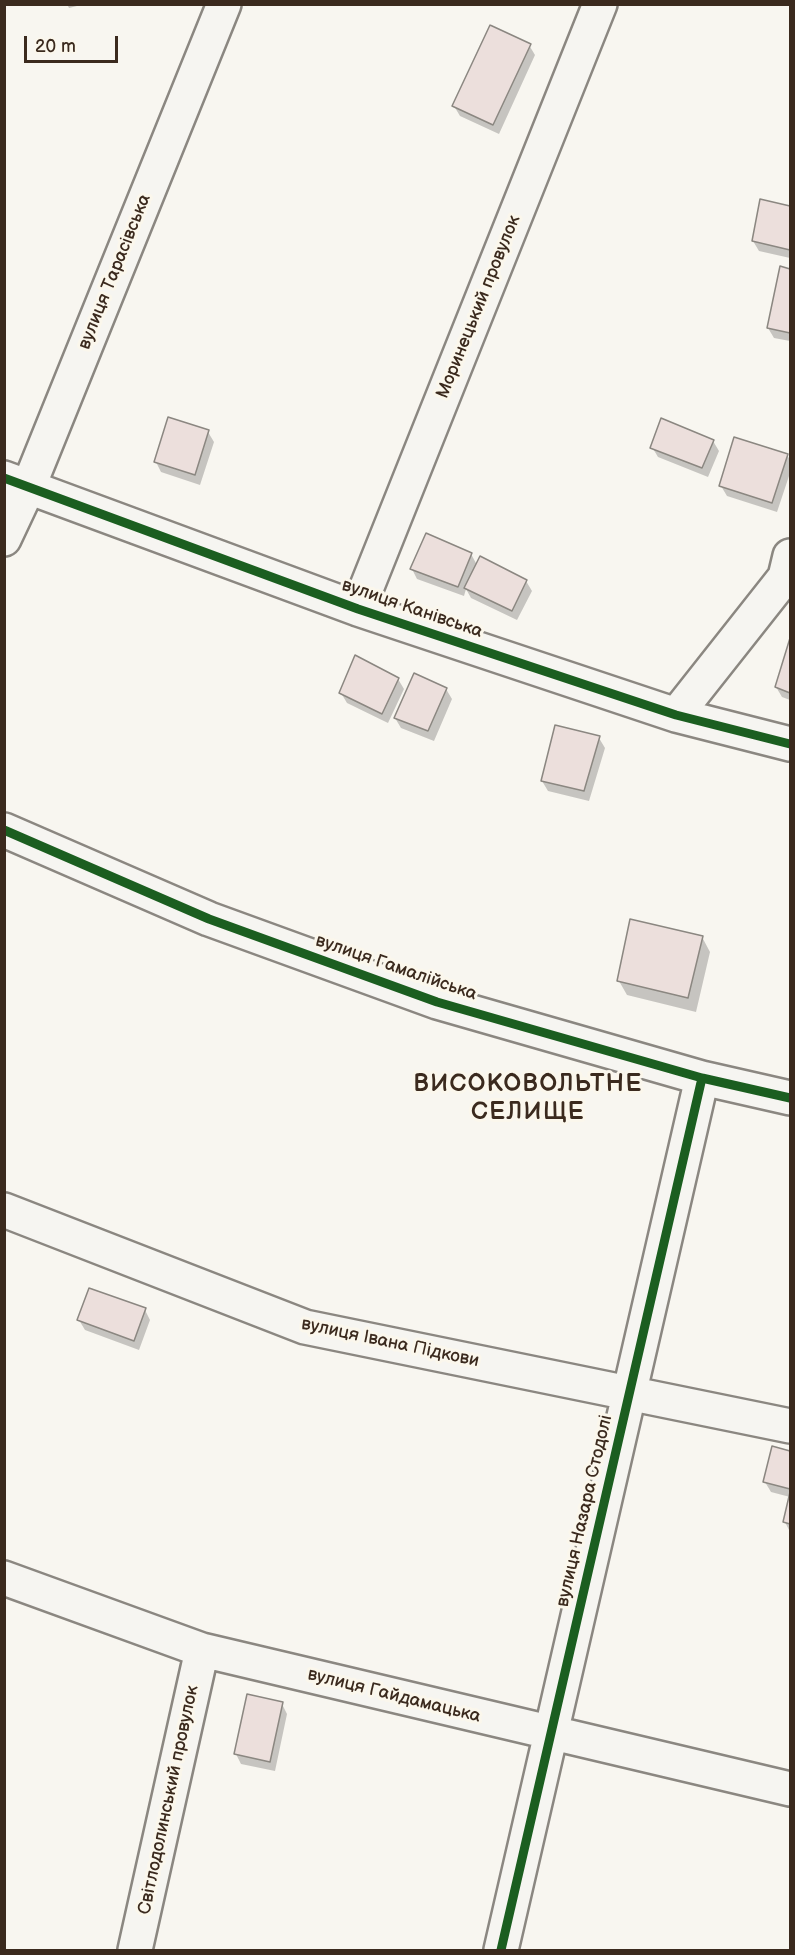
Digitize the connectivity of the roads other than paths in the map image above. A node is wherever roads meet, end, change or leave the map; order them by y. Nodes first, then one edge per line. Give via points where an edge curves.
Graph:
1 (224, 4) edge
2 (600, 4) edge
3 (16, 483) edge
4 (4, 539) edge
5 (790, 556) edge
6 (358, 609) junction
7 (676, 714) junction
8 (790, 744) edge
9 (4, 830) edge
10 (702, 1078) junction
11 (790, 1098) edge
12 (4, 1210) edge
13 (629, 1392) junction
14 (790, 1426) edge
15 (4, 1578) edge
16 (202, 1650) junction
17 (550, 1734) junction
18 (790, 1789) edge
19 (135, 1950) edge
20 (501, 1950) edge

1 - 3 street, вулиця Тарасівська
2 - 6 street, Моринецький провулок
3 - 4 street, вулиця Тарасівська
3 - 6 street, вулиця Канівська
5 - 7 street via 785,577
6 - 7 street, вулиця Канівська
7 - 8 street, вулиця Канівська
9 - 10 street, вулиця Гамалійська via 209,919 426,998
10 - 11 street, вулиця Гамалійська
10 - 13 street, вулиця Назара Стодолі
12 - 13 street, вулиця Івана Підкови via 305,1327
13 - 14 street, вулиця Івана Підкови
13 - 17 street, вулиця Назара Стодолі
15 - 16 street, вулиця Гайдамацька
16 - 17 street, вулиця Гайдамацька
16 - 19 street, Світлодолинський провулок
17 - 18 street, вулиця Гайдамацька
17 - 20 street, вулиця Назара Стодолі

